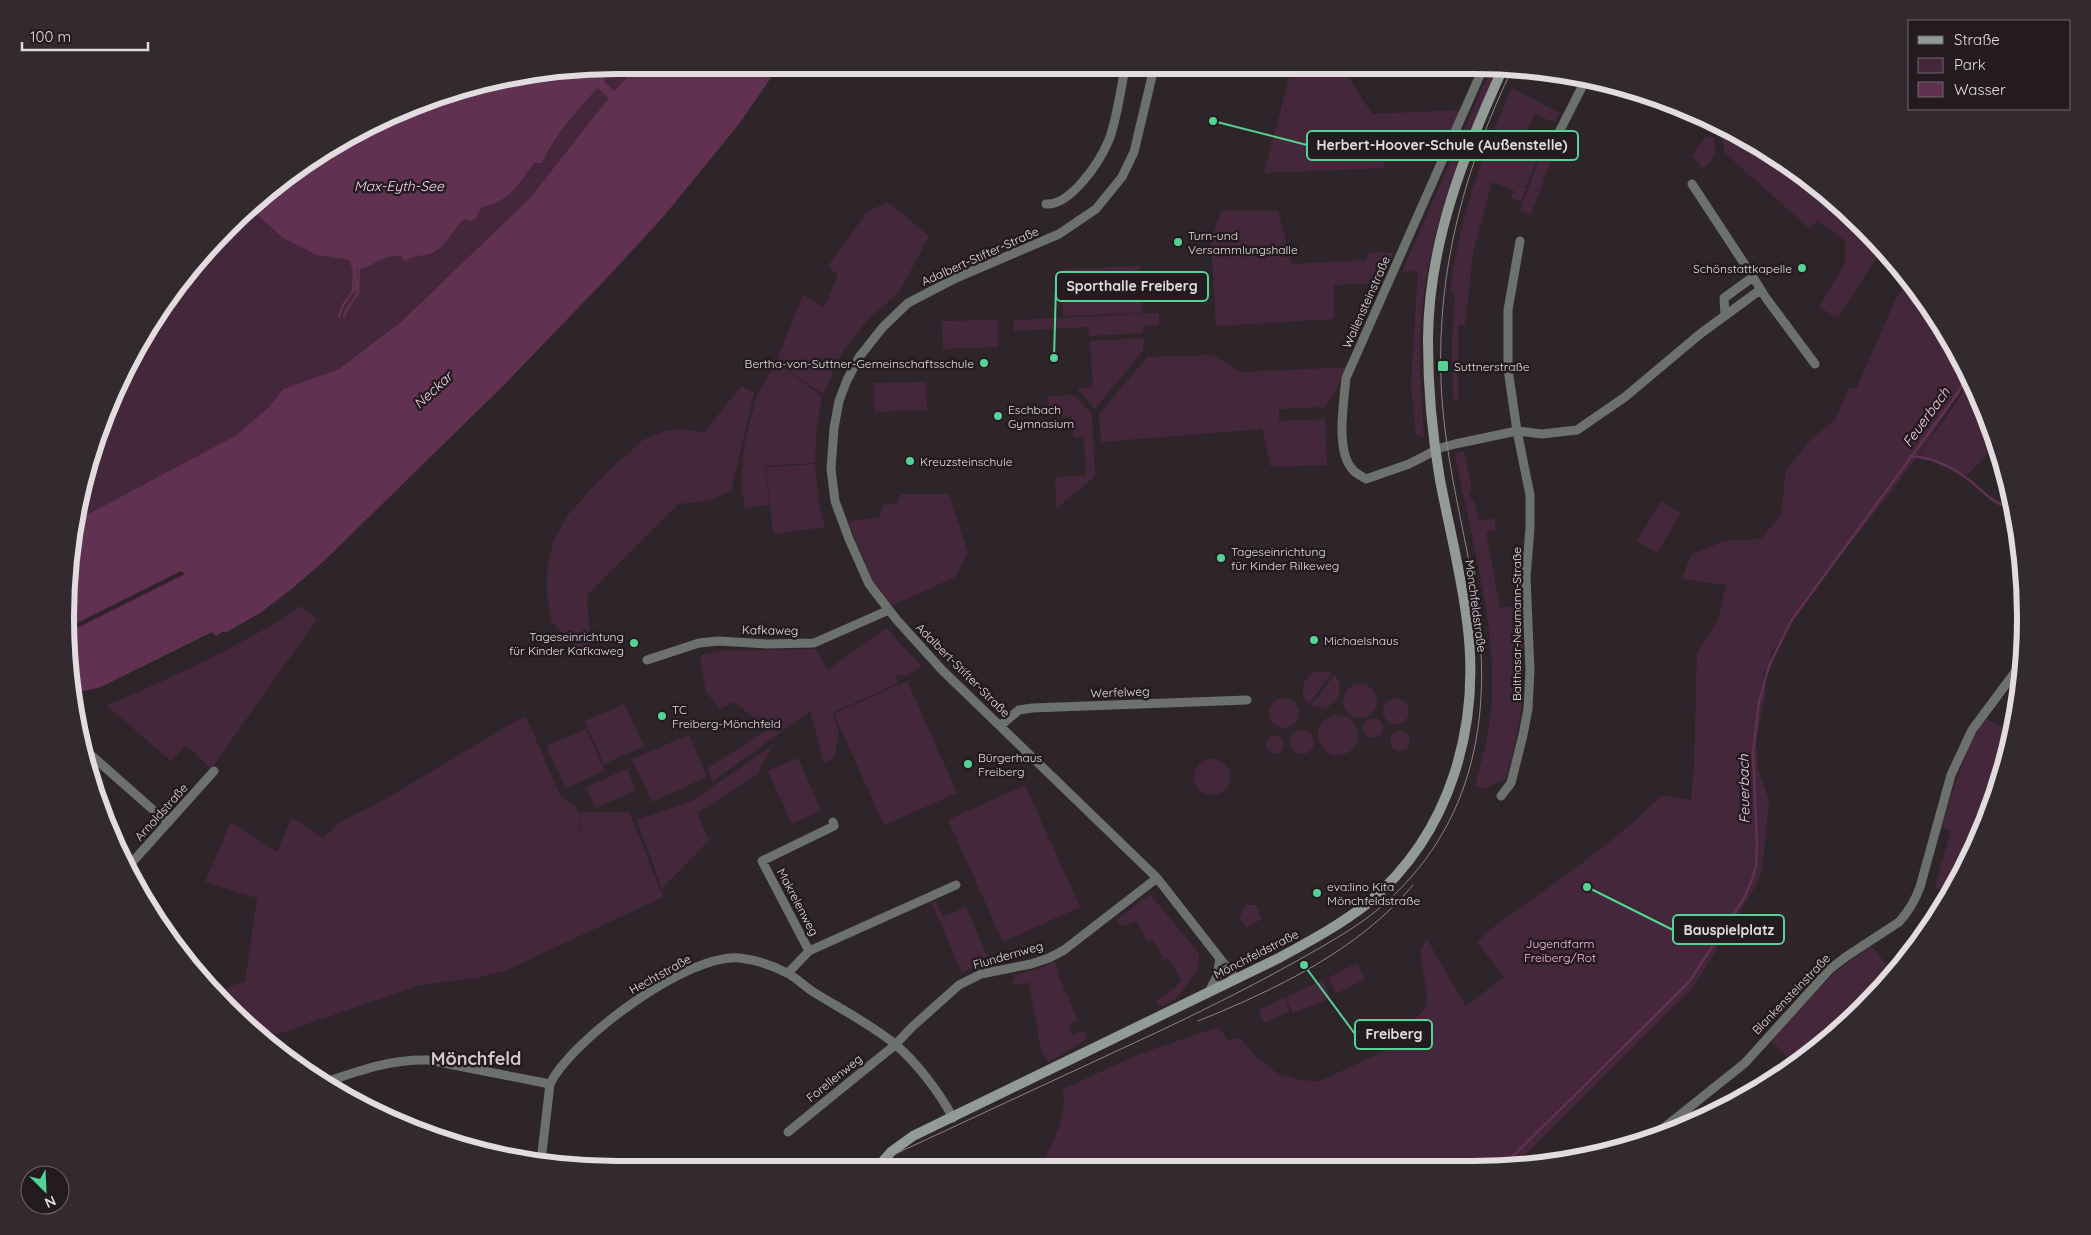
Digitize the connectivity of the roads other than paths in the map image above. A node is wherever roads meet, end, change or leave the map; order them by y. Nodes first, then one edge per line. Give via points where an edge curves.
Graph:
1 (1124, 74) edge
2 (1153, 74) edge
3 (1480, 74) edge
4 (1500, 75) edge
5 (1583, 85) edge
6 (1553, 144) dead end
7 (1692, 184) dead end
8 (1046, 204) dead end
9 (1520, 241) dead end
10 (1753, 277) junction
11 (1760, 290) junction
12 (1725, 315) junction
13 (1815, 364) dead end
14 (1518, 431) junction
15 (1436, 450) junction
16 (889, 610) junction
17 (647, 660) dead end
18 (2014, 674) edge
19 (1246, 700) dead end
20 (1000, 726) junction
21 (92, 756) edge
22 (214, 771) dead end
23 (1501, 796) dead end
24 (833, 822) dead end
25 (168, 823) junction
26 (132, 862) edge
27 (1157, 878) junction
28 (956, 885) dead end
29 (809, 951) junction
30 (1220, 958) junction
31 (788, 973) junction
32 (1236, 979) junction
33 (1209, 992) junction
34 (895, 1045) junction
35 (332, 1080) edge
36 (550, 1084) junction
37 (952, 1118) junction
38 (1667, 1125) edge
39 (788, 1132) dead end
40 (542, 1156) edge
41 (884, 1161) edge

1 - 8 street via 1109,141 1094,168 1072,193 1054,205
2 - 16 street, Adalbert-Stifter-Straße via 1134,152 1122,177 1096,209 1059,234 956,278 908,304 883,327 860,356 847,380 834,428 831,470 835,501 870,584
3 - 15 street, Wallensteinstraße via 1346,378 1342,413 1344,455 1352,470 1366,479 1409,464
4 - 15 main road, Mönchfeldstraße via 1459,174 1432,284 1428,366
5 - 6 street
7 - 10 street
9 - 14 street, Balthasar-Neumann-Straße via 1508,310 1508,369
10 - 11 street
10 - 12 street via 1724,298
11 - 12 street
11 - 13 street
12 - 14 street via 1625,397 1577,430 1542,434
14 - 15 street
14 - 23 street, Balthasar-Neumann-Straße via 1530,495 1526,576 1530,670 1523,735 1511,783
15 - 32 main road, Mönchfeldstraße via 1467,622 1470,666 1467,728 1458,768 1448,794 1418,848 1403,868 1369,901 1322,935
16 - 17 street, Kafkaweg via 814,643 718,641 699,643
16 - 20 street, Adalbert-Stifter-Straße via 942,670
18 - 38 street, Blankensteinstraße via 1972,730 1952,775 1914,904 1906,915 1830,969 1745,1063
19 - 20 street, Werfelweg via 1032,708 1019,710
20 - 27 street, Adalbert-Stifter-Straße
21 - 25 street
22 - 25 street, Arnoldstraße
24 - 29 street, Makrelenweg via 834,826 762,861
25 - 26 street, Arnoldstraße
27 - 30 street, Adalbert-Stifter-Straße
27 - 34 street, Flundernweg via 1064,950 1031,964 981,974 959,985
28 - 29 street, Makrelenweg
29 - 31 street, Makrelenweg
30 - 32 street, Adalbert-Stifter-Straße
30 - 33 street via 1217,976
31 - 34 street, Hechtstraße
31 - 36 street, Hechtstraße via 739,958 709,962 683,973 611,1019 578,1048 555,1073
32 - 33 main road, Mönchfeldstraße
33 - 37 main road, Mönchfeldstraße
34 - 37 street, Hechtstraße via 942,1096
34 - 39 street, Forellenweg
35 - 36 street via 408,1059
36 - 40 street, Hechtstraße
37 - 41 main road, Mönchfeldstraße via 912,1136

